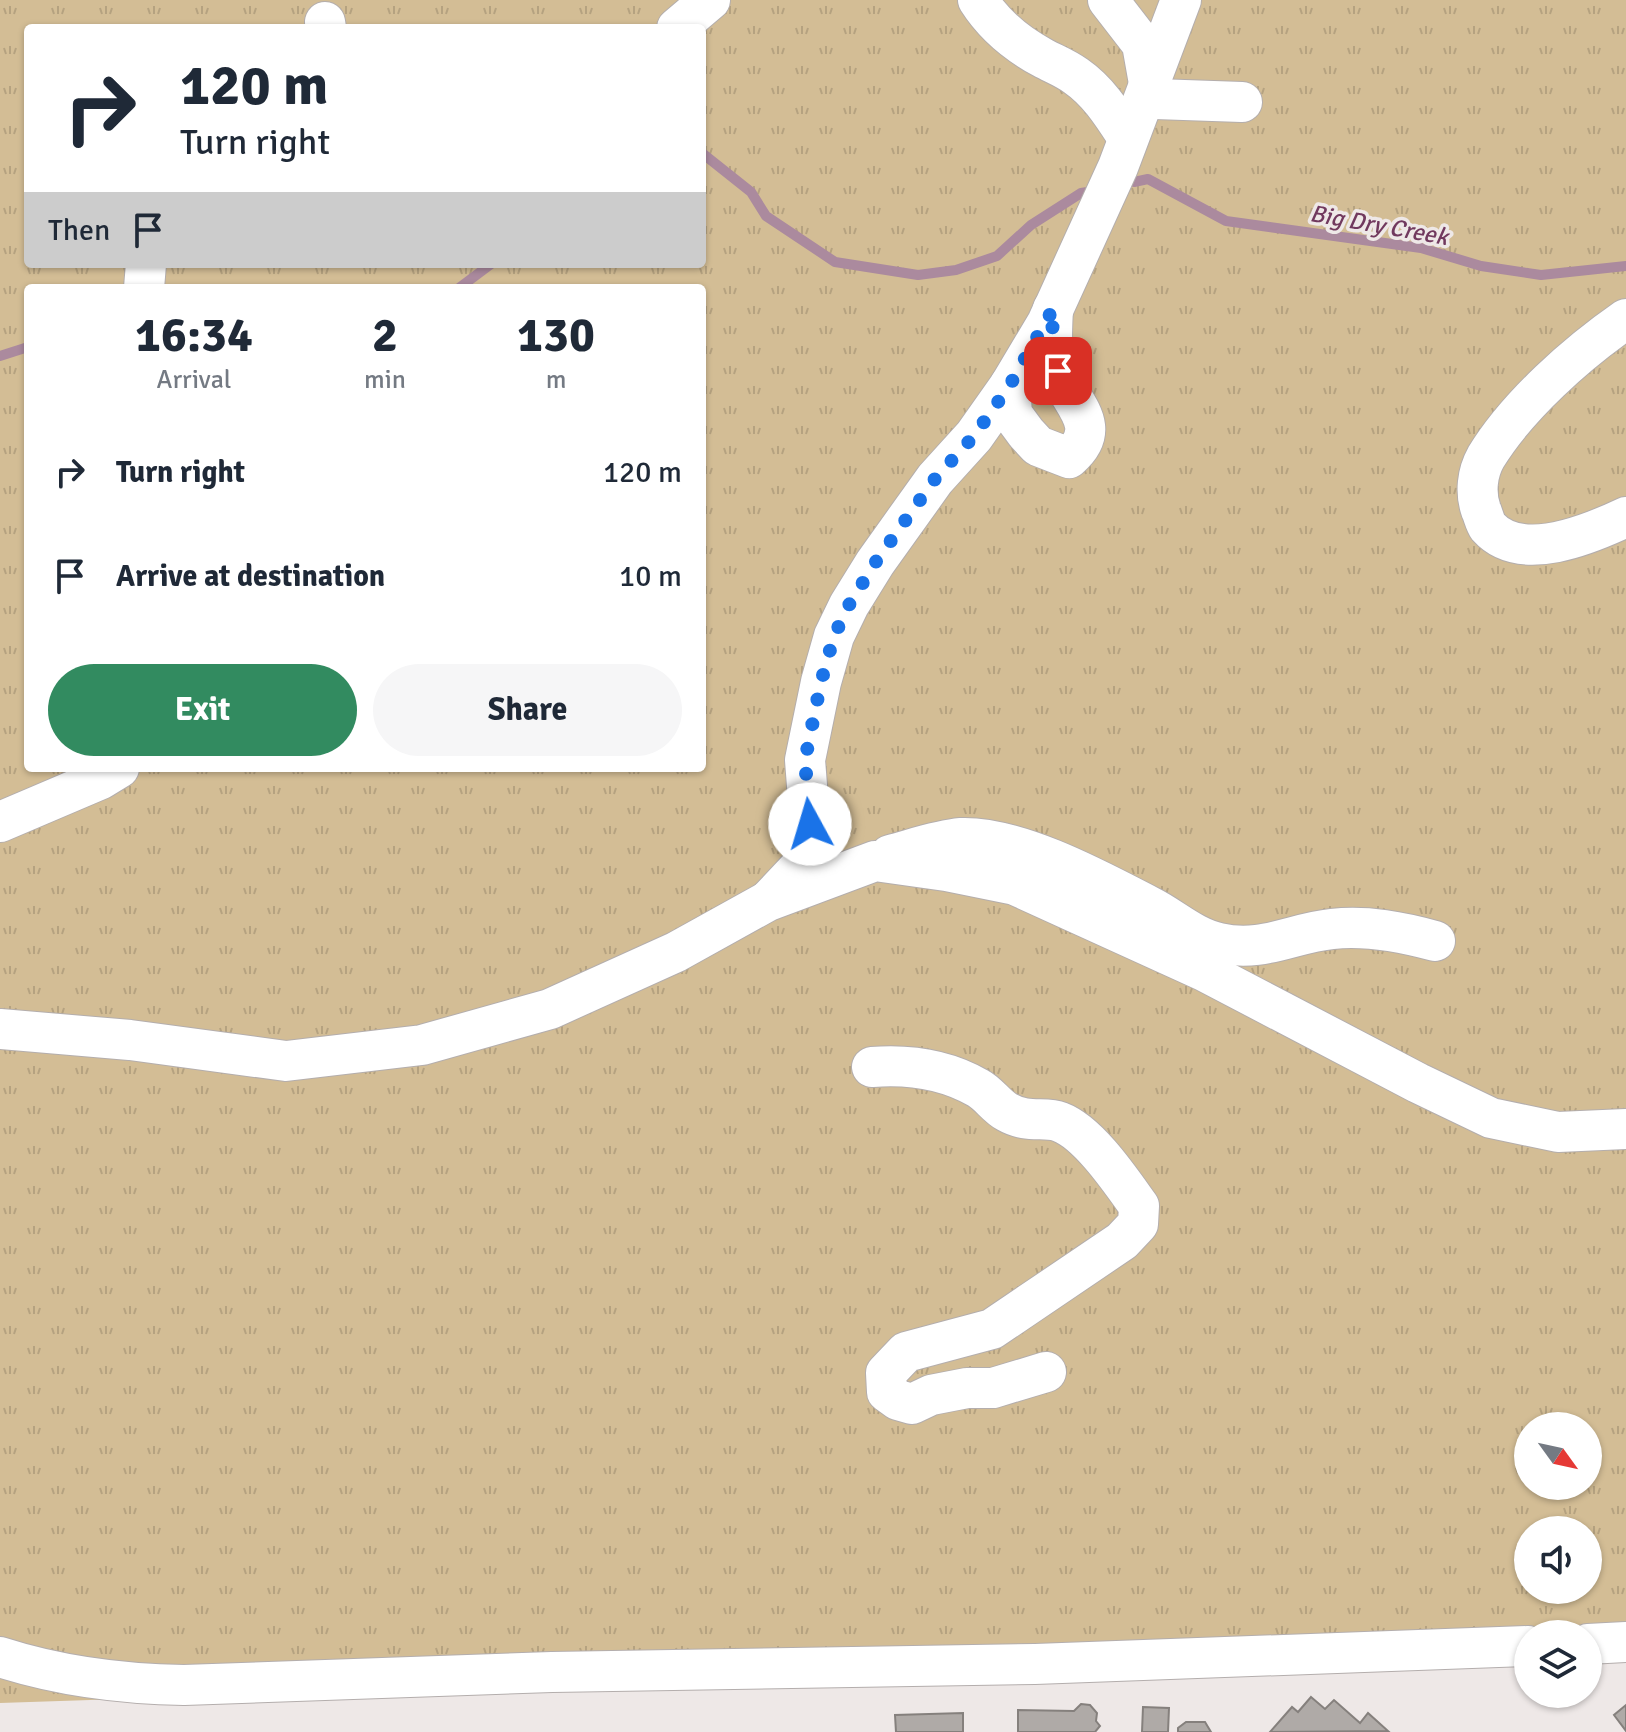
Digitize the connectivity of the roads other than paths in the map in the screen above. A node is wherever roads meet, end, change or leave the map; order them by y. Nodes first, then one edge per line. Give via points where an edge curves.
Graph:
1 (710, 0) edge
2 (978, 0) edge
3 (1108, 0) edge
4 (1181, 0) edge
5 (682, 24) edge
6 (1150, 89) junction
7 (1242, 102) dead end
8 (1128, 138) junction
9 (1053, 309) junction
10 (1626, 319) edge
11 (1010, 385) junction
12 (1626, 517) edge
13 (112, 772) edge
14 (0, 822) edge
15 (810, 824) junction
16 (875, 861) junction
17 (768, 901) junction
18 (1435, 941) dead end
19 (0, 1029) edge
20 (872, 1067) dead end
21 (1626, 1129) edge
22 (1046, 1372) dead end
23 (1626, 1642) edge
24 (1602, 1643) edge
25 (1514, 1646) edge
26 (0, 1657) edge

1 - 5 lane
2 - 8 lane via 1029,50 1078,77 1105,103
3 - 6 lane via 1142,44
4 - 6 lane
6 - 7 lane via 1155,99
6 - 8 lane
8 - 9 lane
9 - 11 lane
9 - 11 lane via 1058,371 1085,419 1086,435 1079,449 1069,458 1038,446 1012,414
10 - 12 lane via 1580,355 1511,423 1484,459 1476,493 1487,526 1513,543 1550,544 1591,534
11 - 15 lane via 875,563 834,636 805,760
13 - 14 lane
15 - 16 lane via 831,845
15 - 17 lane via 802,865
16 - 17 lane
16 - 18 lane via 960,838 995,840 1057,863 1219,943 1260,946 1346,928
16 - 21 lane via 1015,885 1204,971 1491,1118 1558,1132
17 - 19 lane via 676,952 550,1009 422,1045 286,1061
20 - 22 lane via 935,1070 980,1089 1005,1111 1028,1121 1058,1121 1081,1136 1139,1206 1138,1224 1122,1241 992,1329 906,1352 886,1373 887,1392 912,1404 931,1395 993,1388
23 - 24 lane
25 - 26 lane via 184,1685 61,1673

